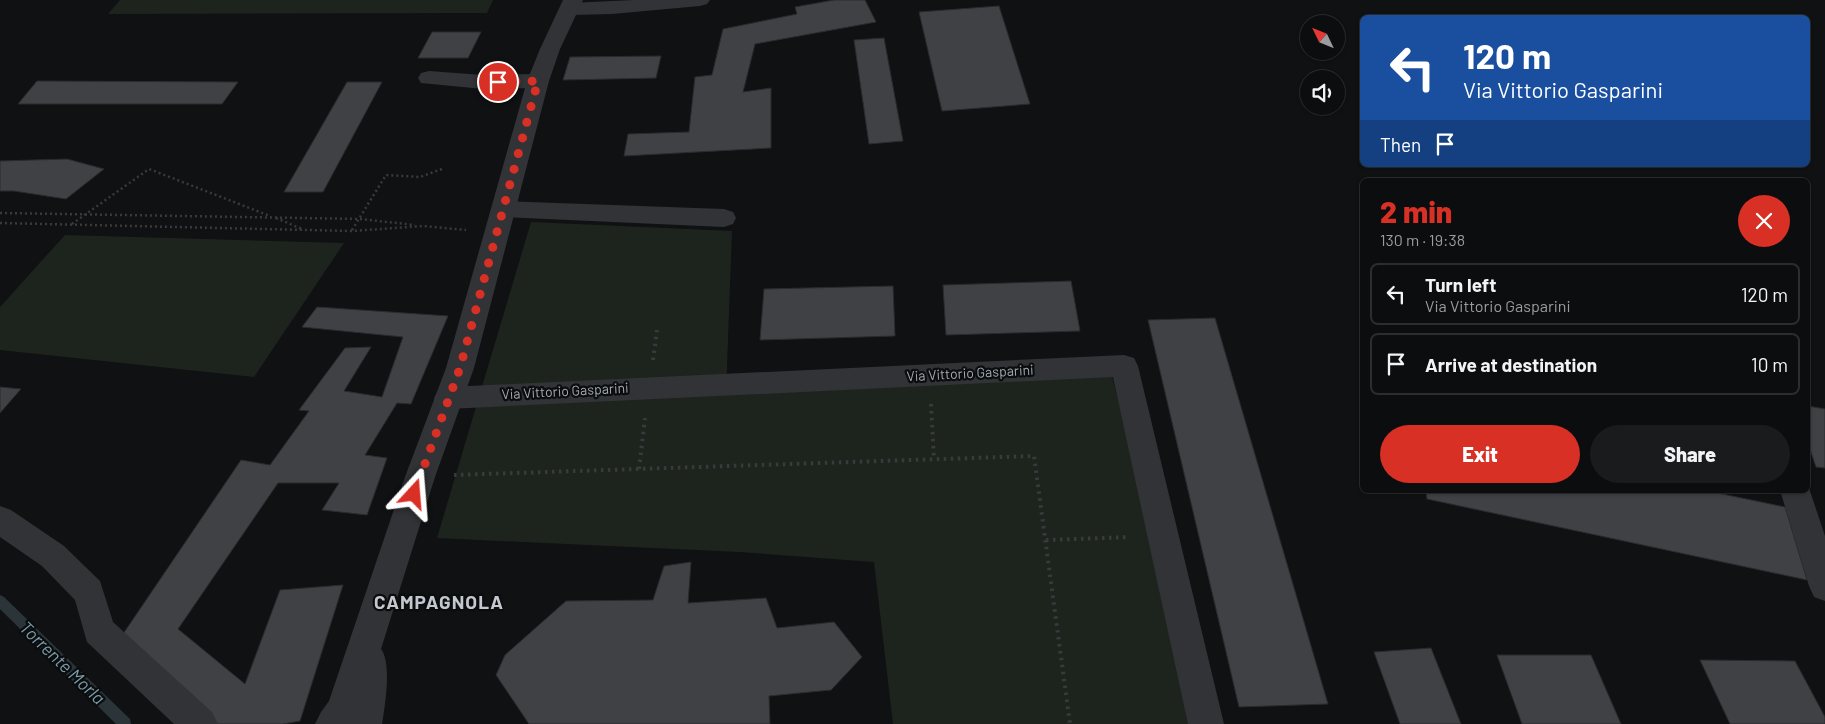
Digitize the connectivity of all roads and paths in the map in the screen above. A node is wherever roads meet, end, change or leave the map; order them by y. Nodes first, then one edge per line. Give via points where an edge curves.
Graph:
1 (700, 0) edge
2 (571, 4) edge
3 (429, 78) dead end
4 (538, 81) junction
5 (442, 169) dead end
6 (0, 212) edge
7 (86, 214) junction
8 (274, 217) junction
9 (724, 218) dead end
10 (360, 219) junction
11 (501, 221) junction
12 (0, 223) edge
13 (71, 225) junction
14 (423, 226) junction
15 (305, 230) junction
16 (352, 231) junction
17 (930, 375) junction
18 (448, 398) junction
19 (934, 459) junction
20 (420, 477) junction
21 (1796, 493) edge
22 (0, 520) edge
23 (1163, 536) junction
24 (1046, 540) junction
25 (1825, 586) edge
26 (373, 618) junction
27 (200, 724) edge
28 (333, 724) edge
29 (364, 724) edge
30 (1070, 724) edge
31 (1206, 724) edge

1 - 2 street via 612,8
2 - 4 street
3 - 4 street via 483,82
4 - 11 street
5 - 10 path via 420,177 386,175
6 - 7 path
7 - 8 path
7 - 8 path via 149,169
7 - 13 path
8 - 10 path
8 - 15 path
9 - 11 street
10 - 14 path
10 - 16 path
11 - 14 path
11 - 18 street via 460,368
12 - 13 path
13 - 15 path
14 - 16 path
15 - 16 path
17 - 18 street, Via Vittorio Gasparini
17 - 19 path
17 - 23 street, Via Vittorio Gasparini via 1124,366
18 - 20 street
19 - 20 path
19 - 24 path via 1034,456
20 - 26 street
21 - 25 street
22 - 27 street via 52,556 89,592 99,631
23 - 24 path
23 - 31 street, Via Vittorio Gasparini
24 - 30 path
26 - 28 street via 344,712
26 - 29 street

